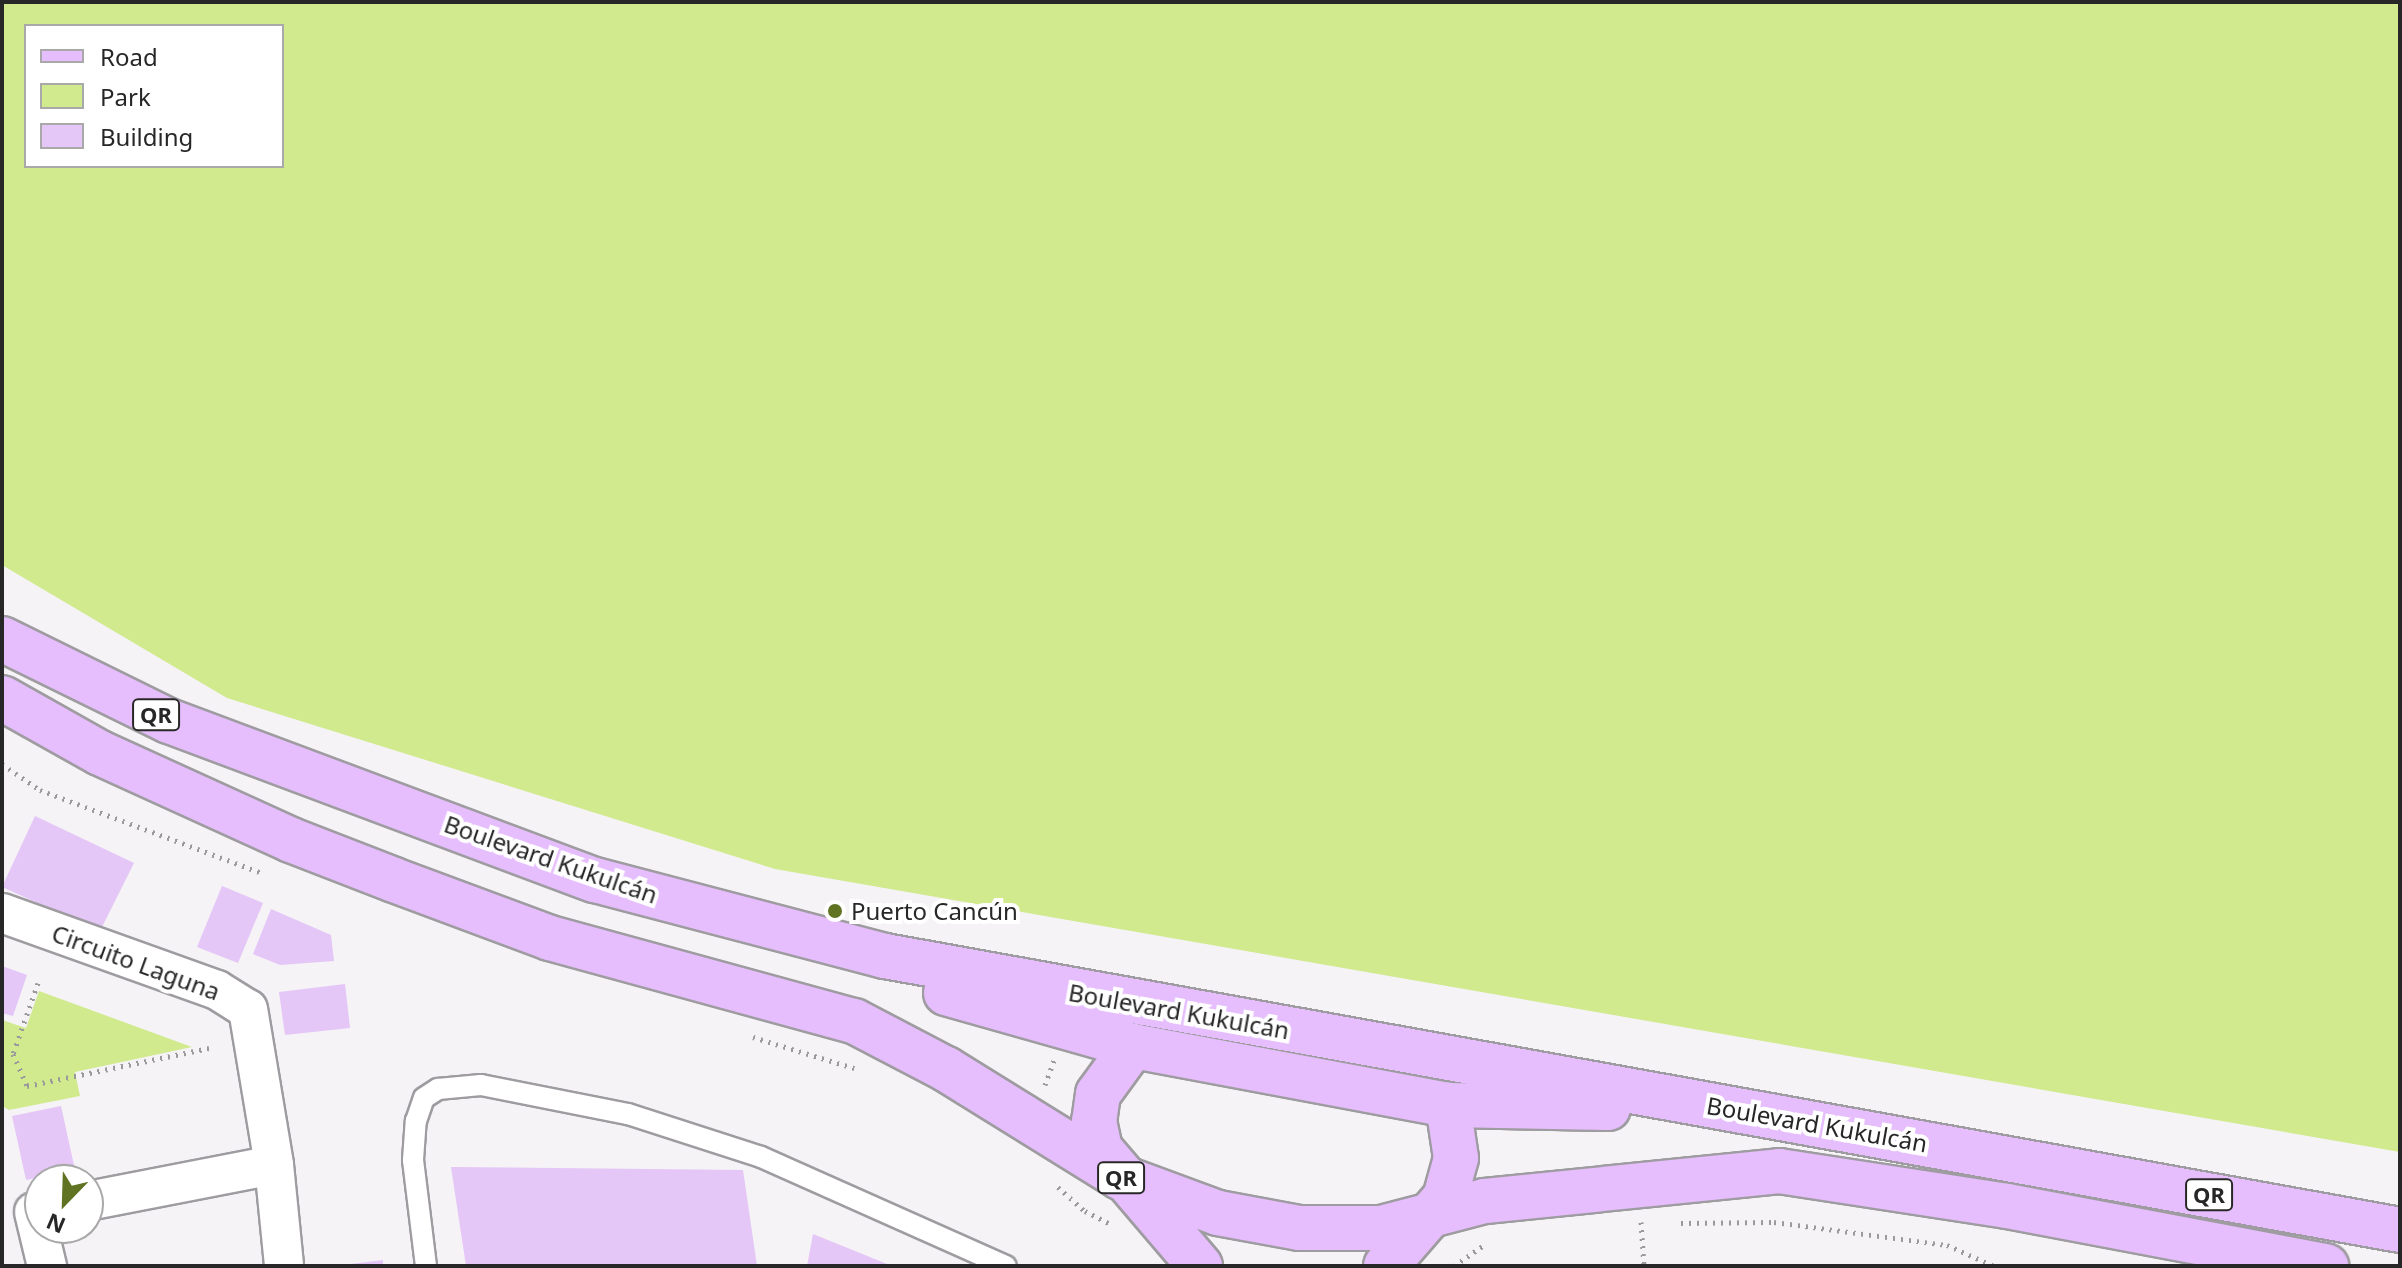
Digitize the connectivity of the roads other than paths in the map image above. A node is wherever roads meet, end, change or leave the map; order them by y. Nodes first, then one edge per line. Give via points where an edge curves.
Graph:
1 (2, 639) edge
2 (2, 698) edge
3 (2, 913) edge
4 (885, 956) junction
5 (1133, 1046) junction
6 (1674, 1098) junction
7 (1448, 1105) junction
8 (274, 1165) junction
9 (1120, 1177) junction
10 (104, 1198) edge
11 (1436, 1215) junction
12 (2400, 1230) edge
13 (38, 1244) edge
14 (47, 1266) edge
15 (284, 1266) edge
16 (426, 1266) edge
17 (1006, 1266) edge
18 (1200, 1266) edge
19 (1386, 1266) edge
20 (2326, 1266) edge

1 - 4 main road, Boulevard Kukulcán / QR via 169,721 595,880
2 - 9 main road, Boulevard Kukulcán / QR via 100,753 291,840 394,880 550,938 854,1021 946,1069
3 - 8 street, Circuito Laguna via 217,990 248,1009
4 - 5 main road via 950,995
4 - 6 main road, Boulevard Kukulcán / QR
5 - 7 main road
5 - 9 main road via 1105,1080 1094,1121 1100,1149
6 - 7 main road via 1601,1109
6 - 12 main road, Boulevard Kukulcán / QR
7 - 11 main road via 1456,1158
8 - 10 street
8 - 15 street, Circuito Laguna
9 - 11 main road, Boulevard Kukulcán / QR via 1218,1213 1299,1228 1381,1228
9 - 18 main road
11 - 19 main road
11 - 20 main road, Boulevard Kukulcán / QR via 1485,1201 1779,1171 2007,1206
13 - 14 street
16 - 17 lane via 413,1160 416,1121 424,1098 438,1089 481,1085 628,1114 761,1157

